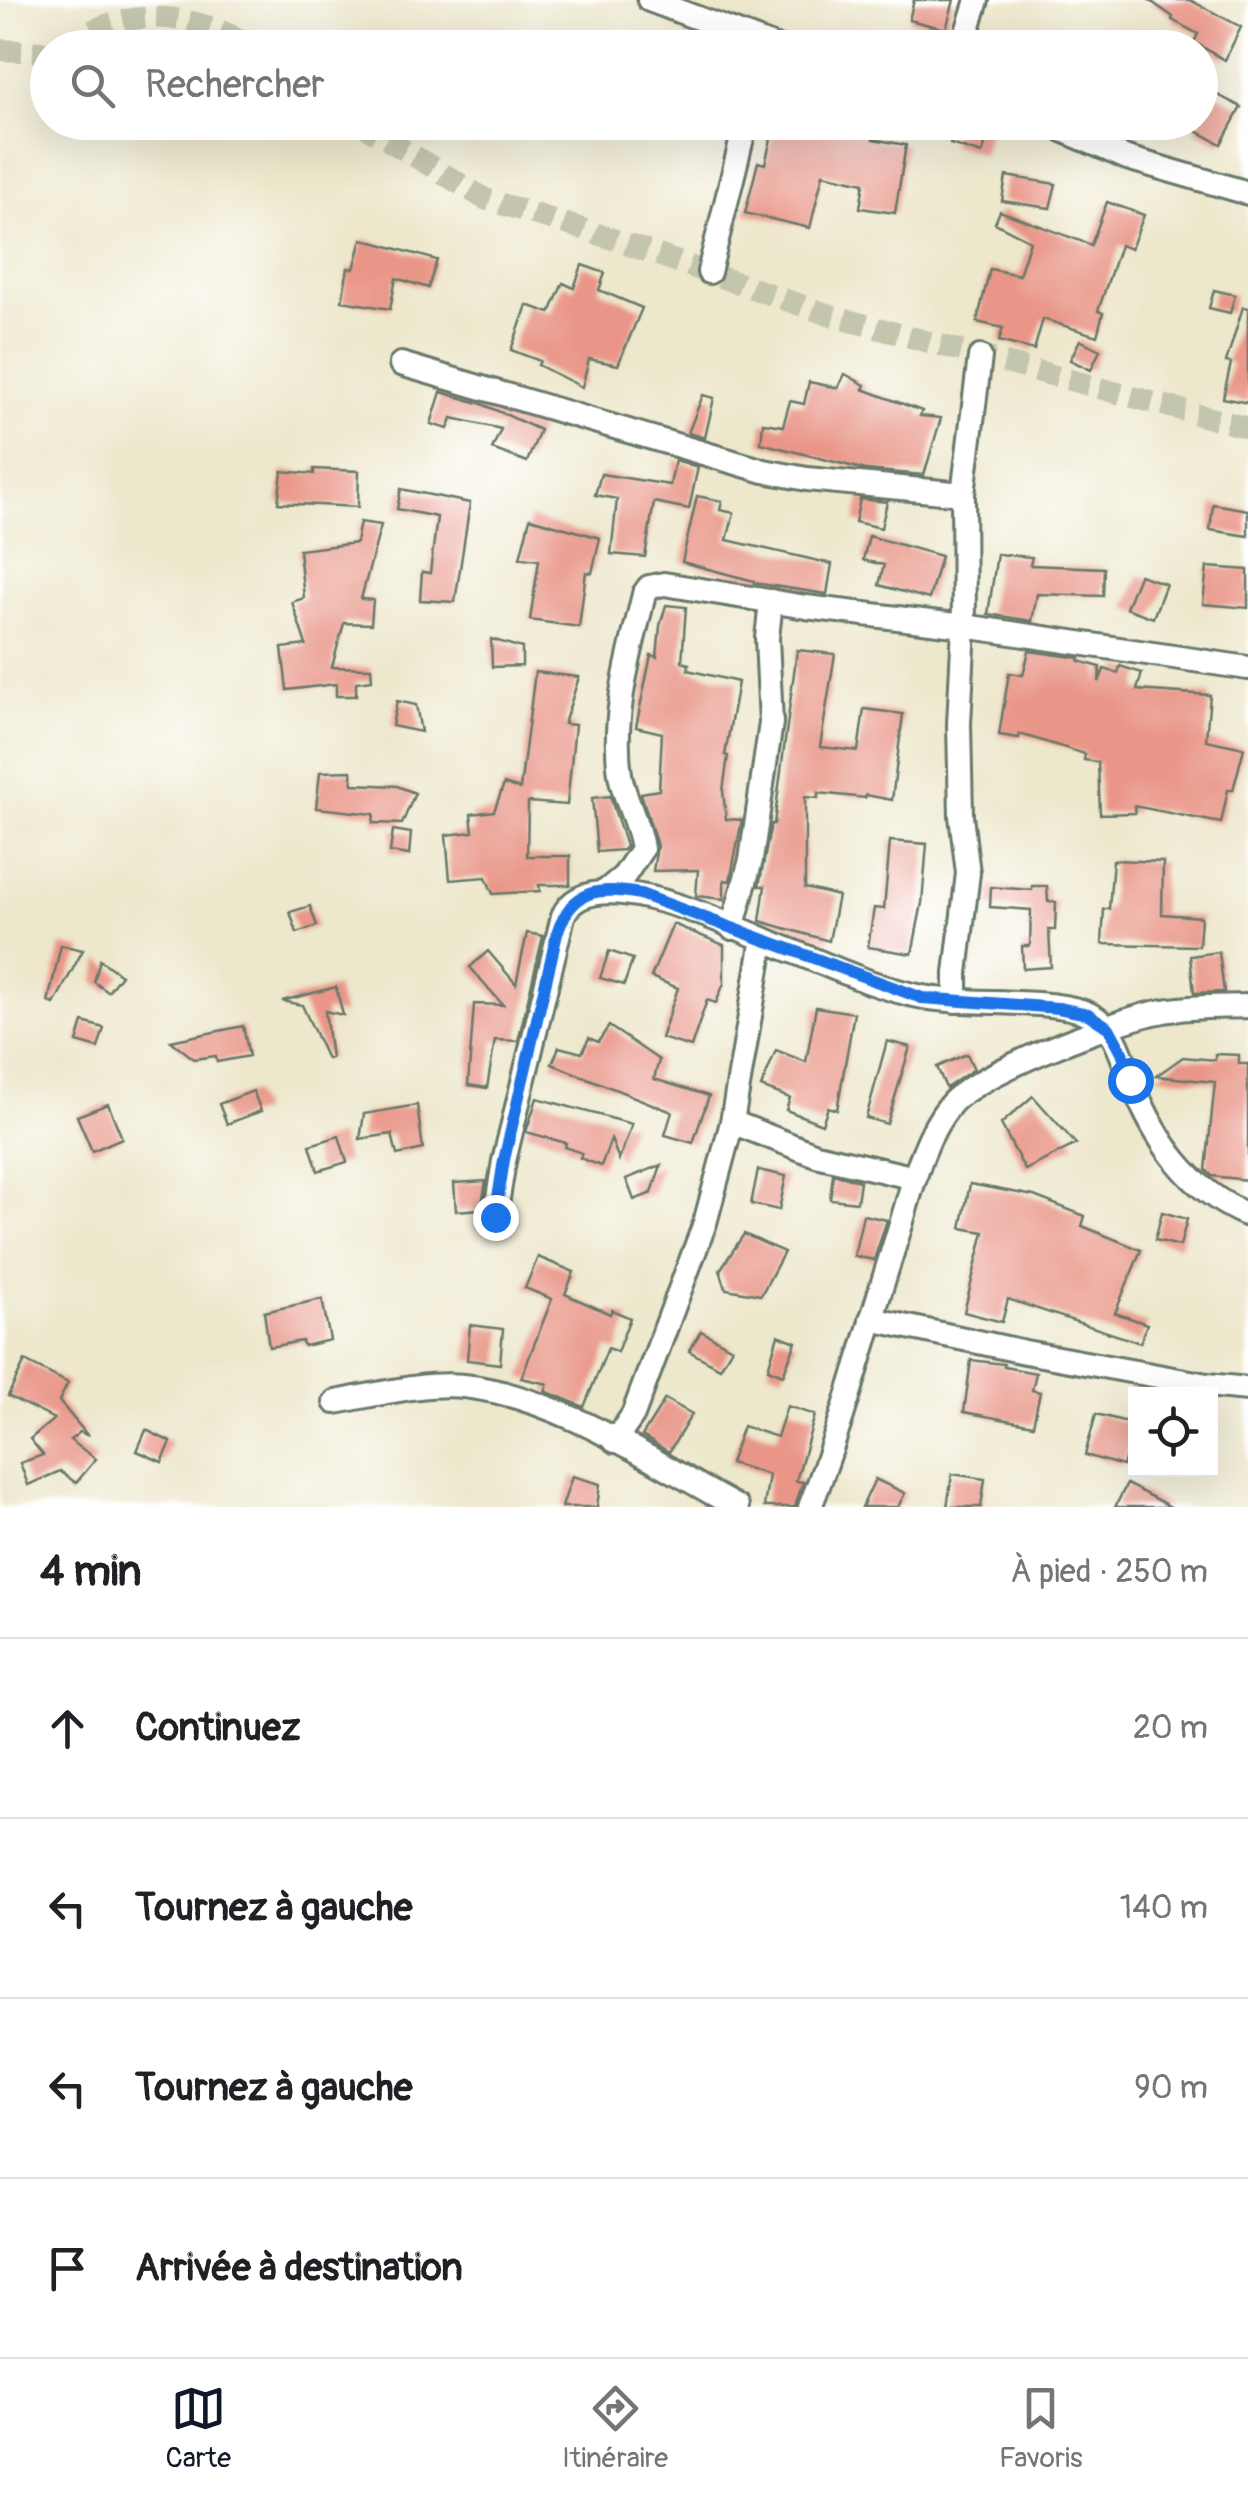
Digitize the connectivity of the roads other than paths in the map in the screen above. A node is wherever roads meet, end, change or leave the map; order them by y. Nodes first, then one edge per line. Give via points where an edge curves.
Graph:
1 (649, 0) edge
2 (977, 0) edge
3 (728, 30) edge
4 (968, 30) edge
5 (742, 140) edge
6 (1085, 140) edge
7 (1248, 192) edge
8 (709, 272) dead end
9 (980, 357) dead end
10 (401, 364) dead end
11 (963, 494) junction
12 (771, 601) junction
13 (964, 626) junction
14 (1248, 668) edge
15 (606, 891) junction
16 (732, 928) junction
17 (763, 939) junction
18 (956, 1001) junction
19 (1248, 1006) edge
20 (1109, 1028) junction
21 (732, 1122) junction
22 (915, 1178) junction
23 (1248, 1215) edge
24 (495, 1217) dead end
25 (870, 1318) junction
26 (1248, 1389) edge
27 (334, 1402) dead end
28 (615, 1441) junction
29 (737, 1507) edge
30 (810, 1507) edge

1 - 3 street
2 - 4 street
5 - 8 street
6 - 7 street
9 - 11 street
10 - 11 street via 764,471
11 - 13 street
12 - 13 street
12 - 15 street via 664,584 644,594 616,744 642,849
12 - 16 street via 771,723
13 - 14 street
13 - 18 street via 959,724 968,873
15 - 16 street via 640,894
15 - 24 street via 582,898 563,916
16 - 17 street
17 - 18 street via 922,998
17 - 21 street
18 - 20 street via 1058,1008 1088,1014
19 - 20 street via 1162,1011
20 - 22 street via 963,1092 937,1123
20 - 23 street via 1174,1161 1210,1196
21 - 22 street via 816,1155
21 - 28 street via 705,1223 632,1414
22 - 25 street
25 - 26 street
25 - 30 street
27 - 28 street via 462,1386 516,1397
28 - 29 street

